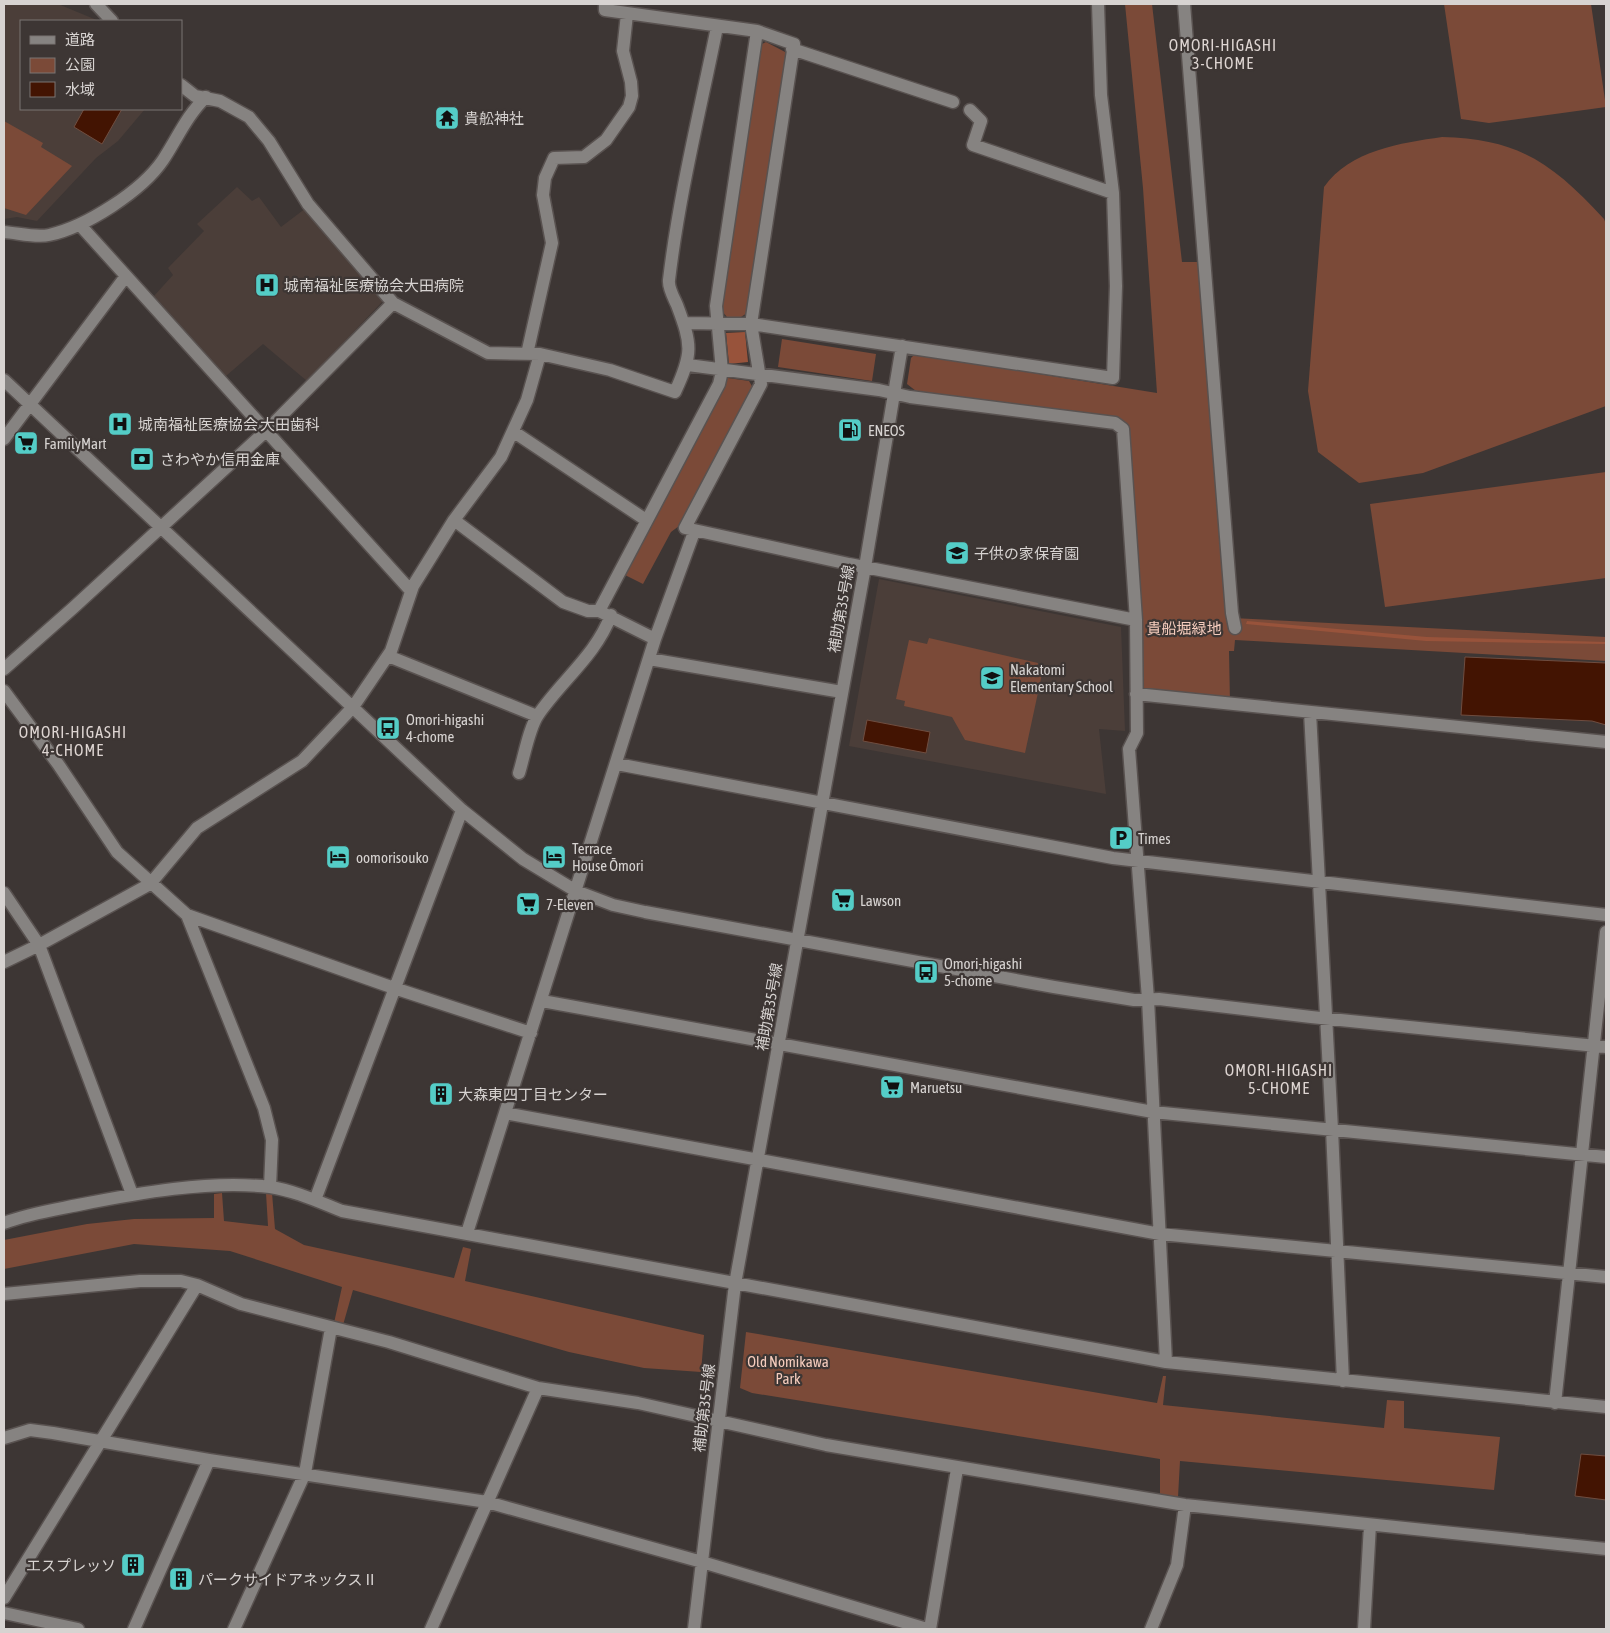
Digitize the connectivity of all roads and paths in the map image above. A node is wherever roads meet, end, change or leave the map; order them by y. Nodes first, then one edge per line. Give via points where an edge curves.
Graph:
1 (96, 4) edge
2 (1098, 4) edge
3 (1184, 4) edge
4 (605, 7) edge
5 (627, 14) junction
6 (111, 20) edge
7 (717, 27) junction
8 (757, 30) junction
9 (792, 49) junction
10 (182, 86) edge
11 (206, 97) junction
12 (953, 102) dead end
13 (970, 110) dead end
14 (1113, 193) junction
15 (80, 225) junction
16 (4, 232) edge
17 (126, 276) junction
18 (393, 303) junction
19 (684, 323) junction
20 (716, 323) junction
21 (751, 324) junction
22 (902, 346) junction
23 (533, 354) junction
24 (688, 365) junction
25 (722, 371) junction
26 (760, 374) junction
27 (4, 380) edge
28 (894, 394) junction
29 (29, 404) junction
30 (267, 430) junction
31 (514, 432) junction
32 (4, 439) edge
33 (454, 520) junction
34 (646, 520) junction
35 (161, 528) junction
36 (694, 532) junction
37 (865, 567) junction
38 (411, 591) junction
39 (605, 613) junction
40 (1136, 620) junction
41 (1235, 628) dead end
42 (655, 639) junction
43 (388, 656) junction
44 (649, 659) junction
45 (4, 669) edge
46 (4, 691) edge
47 (842, 692) junction
48 (1136, 694) junction
49 (353, 707) junction
50 (1310, 712) junction
51 (537, 716) junction
52 (1606, 742) edge
53 (617, 764) junction
54 (518, 773) dead end
55 (822, 803) junction
56 (462, 810) junction
57 (1139, 861) junction
58 (1319, 881) junction
59 (150, 884) junction
60 (576, 890) junction
61 (4, 894) edge
62 (187, 914) junction
63 (1606, 915) edge
64 (1606, 932) edge
65 (797, 940) junction
66 (39, 945) junction
67 (4, 962) edge
68 (394, 988) junction
69 (1148, 999) junction
70 (542, 1001) junction
71 (1326, 1019) junction
72 (531, 1033) junction
73 (779, 1045) junction
74 (1593, 1045) junction
75 (1606, 1047) edge
76 (1153, 1112) junction
77 (506, 1113) junction
78 (1332, 1129) junction
79 (1581, 1154) junction
80 (1606, 1156) edge
81 (757, 1159) junction
82 (270, 1187) junction
83 (132, 1194) junction
84 (315, 1200) junction
85 (4, 1223) edge
86 (467, 1233) junction
87 (1160, 1234) junction
88 (1338, 1250) junction
89 (1568, 1273) junction
90 (1606, 1277) edge
91 (735, 1284) junction
92 (197, 1285) junction
93 (4, 1294) edge
94 (331, 1328) junction
95 (1166, 1362) junction
96 (1343, 1381) junction
97 (538, 1388) junction
98 (1555, 1403) junction
99 (1606, 1407) edge
100 (718, 1421) junction
101 (4, 1438) edge
102 (100, 1441) junction
103 (209, 1460) junction
104 (957, 1469) junction
105 (305, 1473) junction
106 (487, 1502) junction
107 (1185, 1505) junction
108 (1370, 1525) junction
109 (1606, 1548) edge
110 (702, 1562) junction
111 (4, 1598) edge
112 (4, 1613) edge
113 (78, 1629) edge
114 (134, 1629) edge
115 (234, 1629) edge
116 (431, 1629) edge
117 (694, 1629) edge
118 (928, 1629) edge
119 (1151, 1629) edge
120 (1364, 1629) edge

1 - 6 street
2 - 14 street via 1101,95
3 - 41 street
4 - 5 street
5 - 7 street
5 - 23 street via 623,51 632,82 629,107 606,140 584,157 554,158 545,178 543,195 552,243
7 - 8 street
7 - 19 street via 687,173 669,283
8 - 9 street via 794,44
8 - 20 street
9 - 12 street
9 - 21 street
10 - 11 street via 195,96
11 - 15 street via 194,108 162,162 146,179
11 - 18 street via 249,117 269,141 312,210
13 - 14 street via 981,121 973,145
14 - 22 street via 1116,286 1113,378
15 - 16 street via 48,236
15 - 17 street
17 - 29 street
17 - 30 street
18 - 23 street via 488,353
18 - 30 street
19 - 20 street
19 - 24 street via 690,353
20 - 21 street
20 - 25 street
21 - 22 street
21 - 26 street
22 - 28 street, 補助第35号線
23 - 24 street via 610,370 675,392
23 - 31 street via 527,400
24 - 25 street
25 - 26 street
25 - 34 street via 719,384
26 - 28 street
26 - 36 street via 758,393 685,528
27 - 29 street
28 - 37 street, 補助第35号線
28 - 40 street via 1116,423 1123,429
29 - 32 street
29 - 35 street
30 - 35 street
30 - 38 street
31 - 33 street via 502,457
31 - 34 street
33 - 38 street
33 - 39 street via 563,602
34 - 39 street
35 - 45 street
35 - 49 street
36 - 37 street
36 - 42 street
37 - 40 street
37 - 47 street, 補助第35号線
38 - 43 street
39 - 42 street
39 - 51 street via 605,630 590,653
40 - 48 street
42 - 44 street
43 - 49 street
43 - 51 street
44 - 47 street
44 - 53 street
46 - 59 street via 117,852
47 - 55 street, 補助第35号線
48 - 50 street
48 - 57 street via 1137,733 1129,749
49 - 56 street
49 - 59 street via 302,761 197,828
50 - 52 street
50 - 58 street
51 - 54 street
53 - 55 street
53 - 60 street
55 - 57 street
55 - 65 street, 補助第35号線
56 - 60 street via 523,859
56 - 68 street
57 - 58 street
57 - 69 street
58 - 63 street
58 - 71 street
59 - 62 street
59 - 66 street
60 - 65 street via 613,905
60 - 70 street
61 - 66 street
62 - 68 street
62 - 82 street via 264,1108 272,1140
64 - 74 street
65 - 69 street via 1054,987 1134,1000
65 - 73 street, 補助第35号線
66 - 67 street
66 - 83 street
68 - 72 street
68 - 84 street
69 - 71 street
69 - 76 street
70 - 72 street
70 - 73 street
71 - 74 street
71 - 78 street
72 - 77 street
73 - 76 street
73 - 81 street, 補助第35号線
74 - 75 street
74 - 79 street
76 - 78 street
76 - 87 street
77 - 81 street
77 - 86 street
78 - 79 street
78 - 88 street
79 - 80 street
79 - 89 street
81 - 87 street
81 - 91 street, 補助第35号線
82 - 83 street via 219,1186
82 - 84 street
83 - 85 street
84 - 86 street via 342,1211
86 - 91 street
87 - 88 street
87 - 95 street
88 - 89 street
88 - 96 street
89 - 90 street
89 - 98 street
91 - 95 street
91 - 100 street, 補助第35号線
92 - 93 street via 181,1281 140,1281
92 - 94 street via 241,1304
92 - 102 street
94 - 97 street via 389,1342
94 - 105 street
95 - 96 street
96 - 98 street
97 - 100 street
97 - 106 street
98 - 99 street
100 - 104 street via 826,1446
100 - 110 street, 補助第35号線
101 - 102 street via 30,1430
102 - 103 street
102 - 111 street
103 - 105 street
103 - 114 street
104 - 107 street
104 - 118 street
105 - 106 street
105 - 115 street
106 - 110 street
106 - 116 street
107 - 108 street
107 - 119 street via 1177,1564
108 - 109 street
108 - 120 street
110 - 117 street, 補助第35号線
110 - 118 street
112 - 113 street

